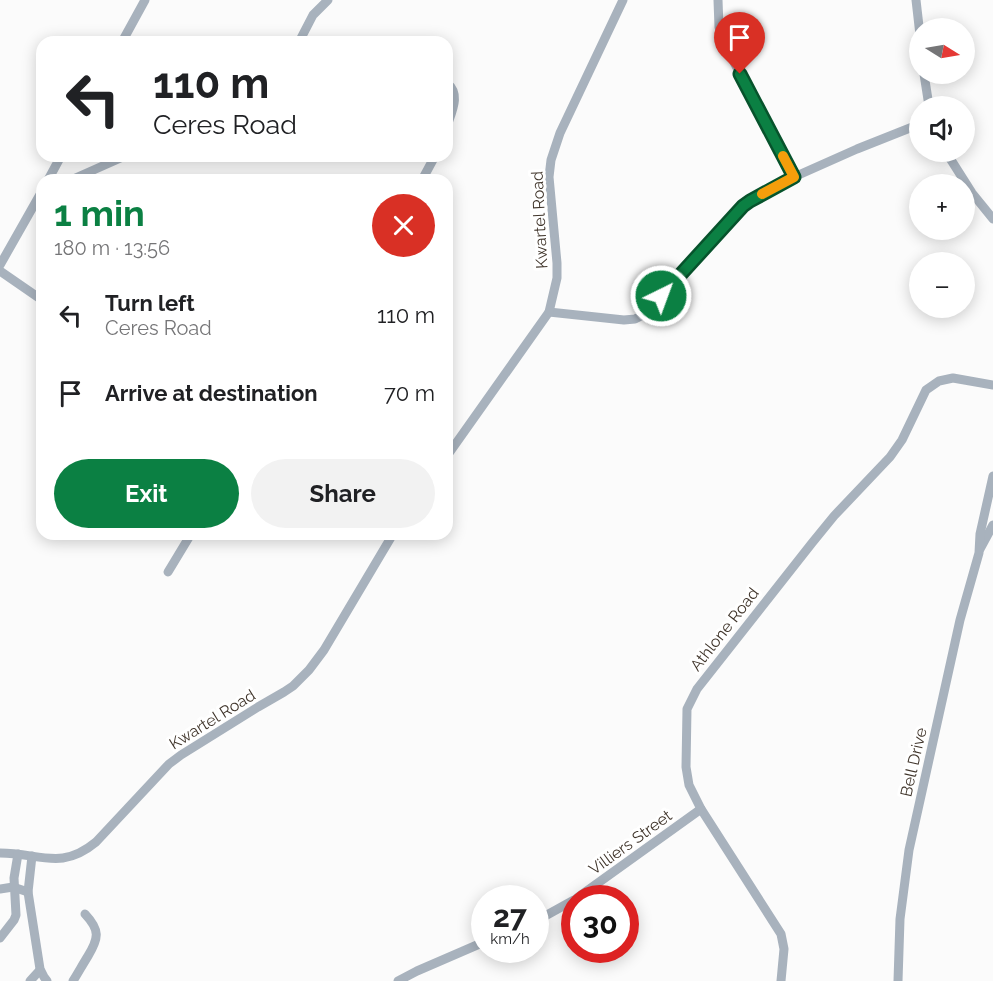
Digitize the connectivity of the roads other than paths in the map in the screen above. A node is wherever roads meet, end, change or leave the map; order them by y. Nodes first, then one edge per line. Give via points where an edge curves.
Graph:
1 (145, 0) edge
2 (328, 0) edge
3 (623, 0) edge
4 (718, 0) edge
5 (916, 0) edge
6 (918, 18) edge
7 (125, 36) edge
8 (302, 36) edge
9 (453, 90) edge
10 (453, 106) edge
11 (909, 128) edge
12 (112, 162) edge
13 (952, 162) edge
14 (84, 174) edge
15 (794, 177) junction
16 (36, 203) edge
17 (993, 219) edge
18 (0, 266) edge
19 (4, 274) edge
20 (36, 296) edge
21 (549, 312) junction
22 (993, 385) edge
23 (453, 448) edge
24 (993, 476) edge
25 (993, 525) edge
26 (187, 540) edge
27 (389, 540) edge
28 (979, 553) junction
29 (168, 572) dead end
30 (701, 809) junction
31 (0, 853) edge
32 (18, 854) junction
33 (32, 856) junction
34 (595, 885) edge
35 (13, 887) junction
36 (0, 889) edge
37 (28, 892) junction
38 (85, 914) dead end
39 (0, 938) edge
40 (471, 948) edge
41 (40, 970) junction
42 (30, 981) edge
43 (48, 981) edge
44 (73, 981) edge
45 (398, 981) edge
46 (781, 981) edge
47 (898, 981) edge

1 - 7 street
2 - 8 street via 313,15
3 - 21 street, Kwartel Road via 551,160 557,278
4 - 15 street via 725,45
5 - 6 street
9 - 10 street
11 - 15 street
12 - 14 street
13 - 17 street
15 - 21 street via 743,206 641,316 624,320
16 - 18 street
19 - 20 street
21 - 23 street, Kwartel Road
22 - 30 street, Athlone Road via 953,378 926,390 890,457 834,516 697,689 687,709 686,767 689,785
24 - 28 street, Bell Drive
25 - 28 street, Bell Drive
26 - 29 street
27 - 33 street, Kwartel Road via 324,650 293,686 169,764 87,850 56,860
28 - 47 street, Bell Drive via 960,620 909,850 900,919
30 - 34 street, Villiers Street
30 - 46 street, Athlone Road via 781,934
31 - 32 street, Kwartel Road
32 - 33 street, Kwartel Road
32 - 35 street
33 - 37 street
35 - 36 street
35 - 37 street
35 - 39 street via 16,915
37 - 41 street
38 - 44 street via 95,927 96,942
40 - 45 street
41 - 42 street
41 - 43 street

